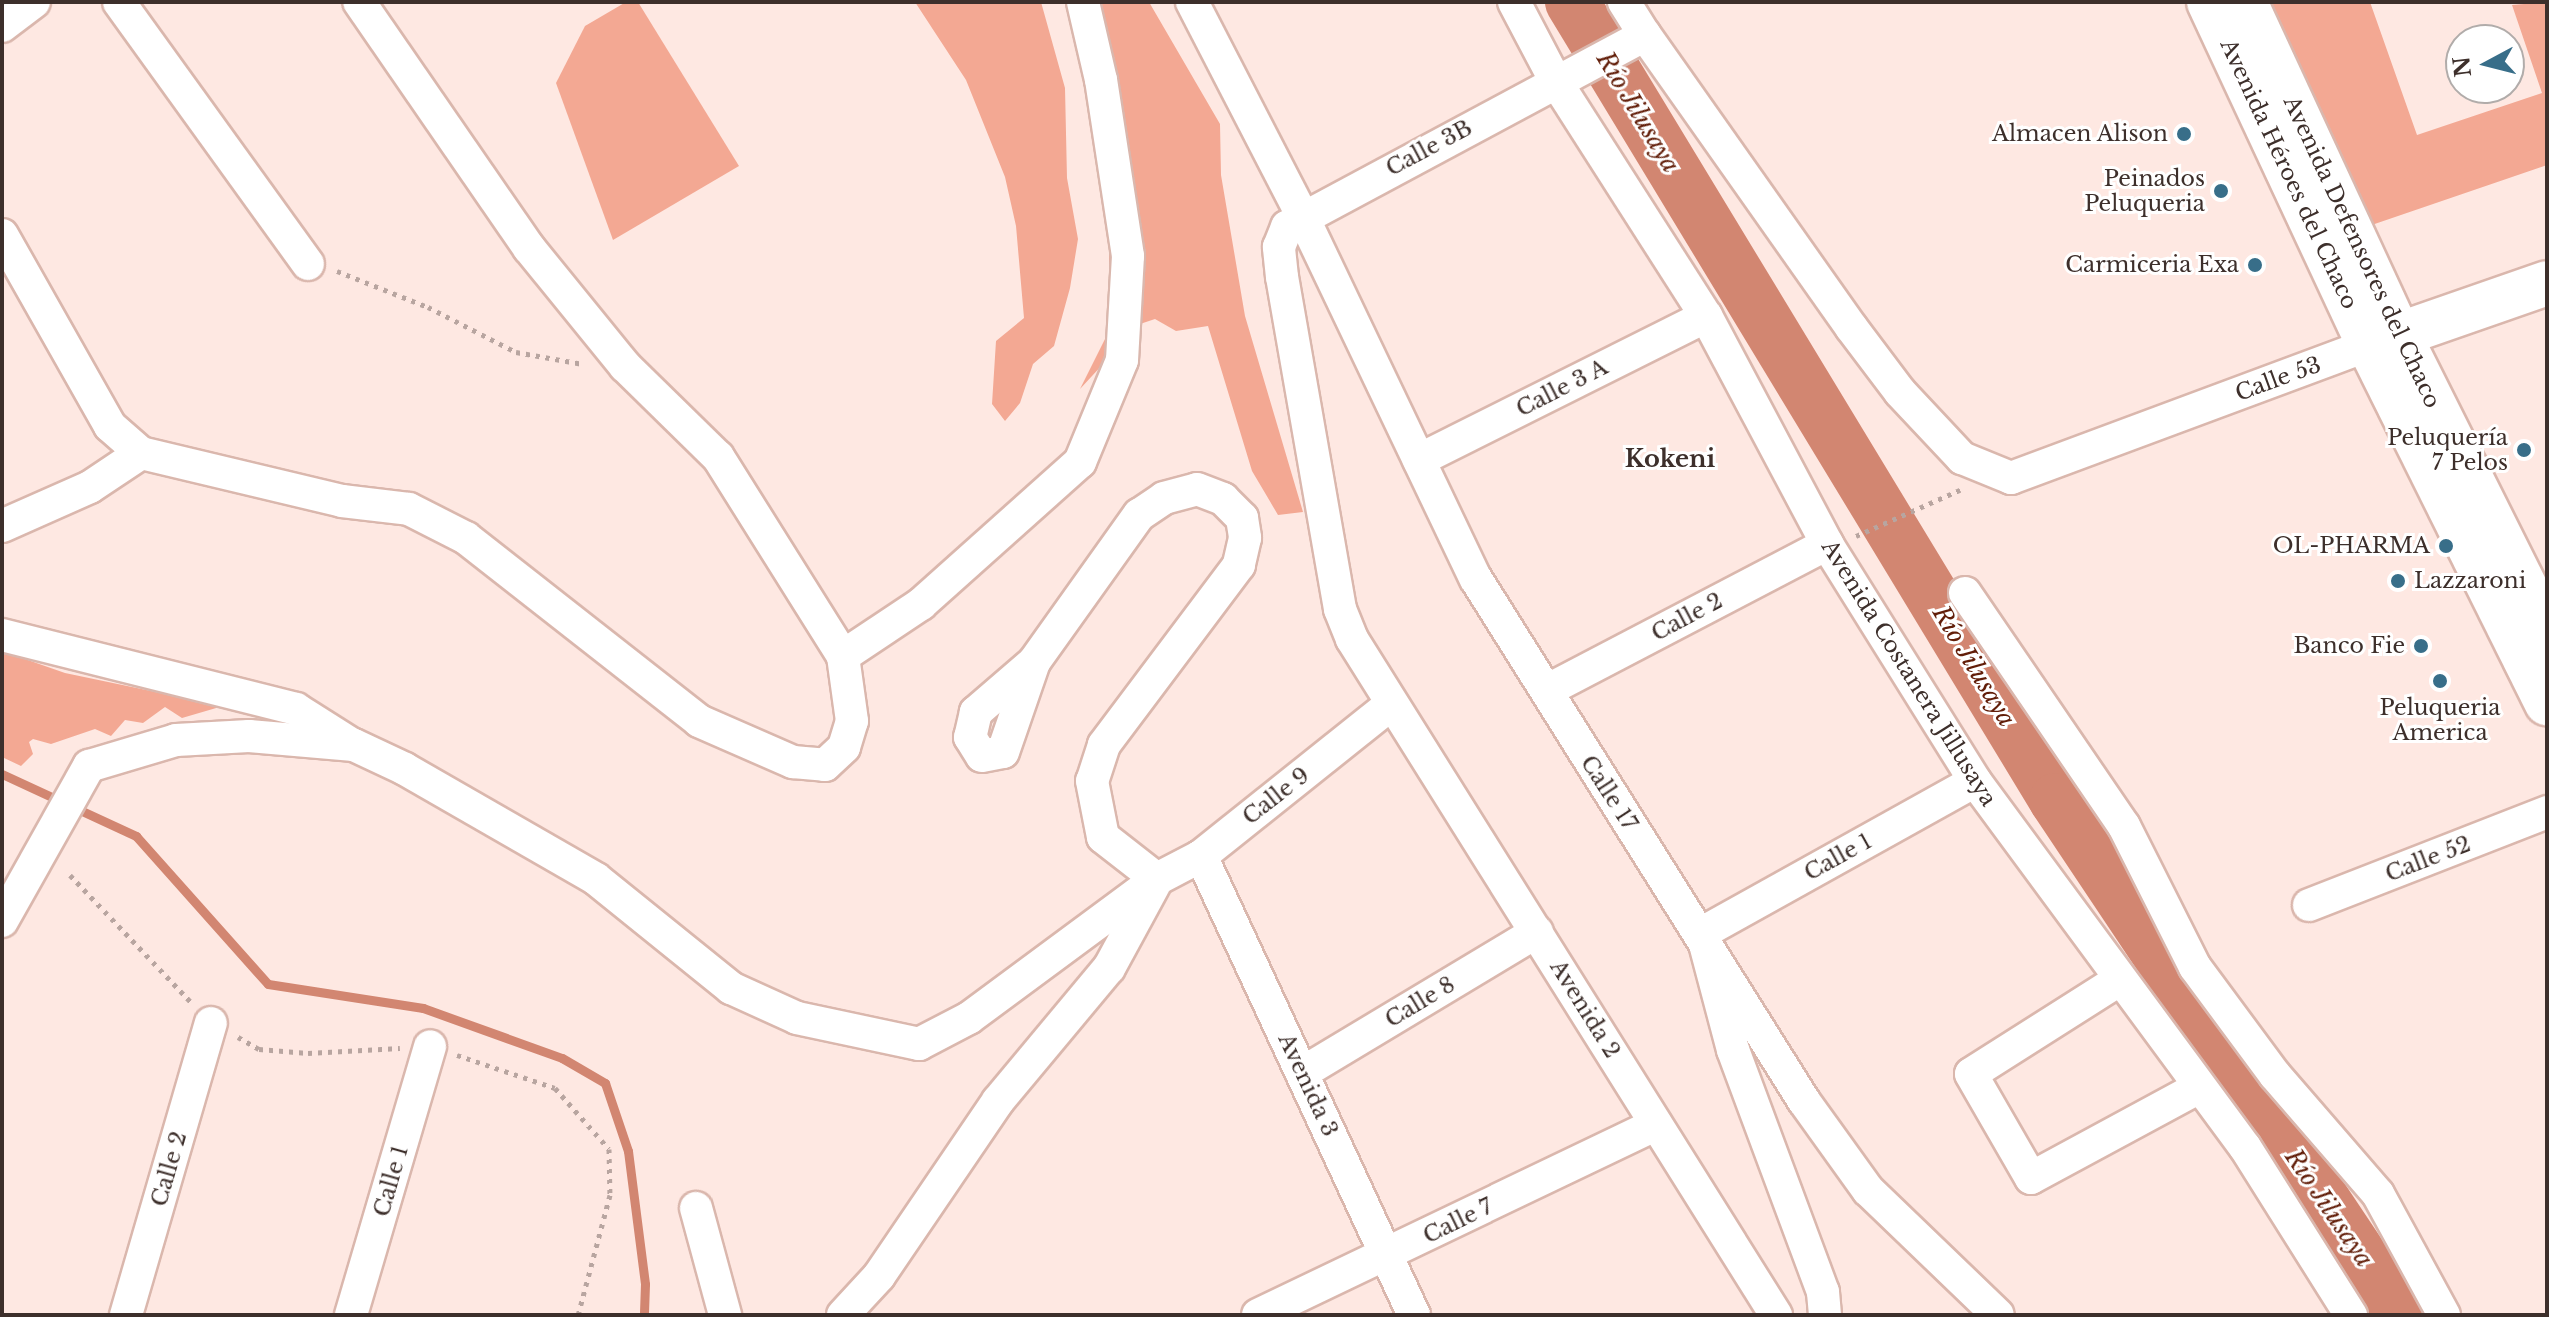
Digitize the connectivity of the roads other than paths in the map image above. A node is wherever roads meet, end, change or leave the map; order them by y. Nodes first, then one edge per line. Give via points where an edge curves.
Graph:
1 (34, 2) edge
2 (119, 2) edge
3 (359, 2) edge
4 (1083, 2) edge
5 (1192, 2) edge
6 (1514, 2) edge
7 (1624, 2) edge
8 (2209, 2) edge
9 (2245, 2) edge
10 (2, 26) edge
11 (1633, 42) junction
12 (1568, 75) junction
13 (2267, 87) junction
14 (1302, 215) junction
15 (2, 235) edge
16 (308, 264) road end
17 (2547, 283) edge
18 (1706, 316) junction
19 (2383, 339) junction
20 (141, 453) junction
21 (1419, 460) junction
22 (2, 526) edge
23 (1827, 544) junction
24 (1965, 593) dead end
25 (2547, 630) edge
26 (2, 635) edge
27 (843, 656) junction
28 (1034, 662) dead end
29 (1548, 690) junction
30 (2547, 703) edge
31 (1390, 705) junction
32 (354, 745) junction
33 (1975, 781) junction
34 (2547, 812) edge
35 (1201, 856) junction
36 (1157, 879) junction
37 (2309, 905) dead end
38 (2, 921) edge
39 (1537, 932) junction
40 (1702, 933) junction
41 (2119, 980) junction
42 (211, 1023) road end
43 (430, 1046) road end
44 (1302, 1073) junction
45 (2199, 1087) junction
46 (1656, 1124) junction
47 (696, 1208) dead end
48 (1390, 1255) junction
49 (126, 1315) edge
50 (351, 1315) edge
51 (725, 1315) edge
52 (843, 1315) edge
53 (1258, 1315) edge
54 (1414, 1315) edge
55 (1776, 1315) edge
56 (1825, 1315) edge
57 (1998, 1315) edge
58 (2351, 1315) edge
59 (2444, 1315) edge

1 - 10 street
2 - 16 street
3 - 27 street via 529,248 625,366 718,457
4 - 27 street via 1101,80 1128,256 1122,360 1080,462 921,604
5 - 14 street, Calle 17
6 - 12 street, Avenida Costanera Jillusaya
7 - 11 street
8 - 13 main road, Avenida Héroes del Chaco
9 - 13 main road, Avenida Defensores del Chaco
11 - 12 street, Calle 3B
11 - 19 street, Calle 53 via 1900,392 1962,458 2011,478
12 - 14 street, Calle 3B
12 - 18 street, Avenida Costanera Jillusaya
13 - 19 main road, Avenida Defensores del Chaco
14 - 21 street, Calle 17
14 - 31 street, Avenida 2 via 1287,227 1279,247 1340,609
15 - 20 street via 110,426
17 - 19 main road, Calle 53
18 - 21 street, Calle 3 A
18 - 23 street, Avenida Costanera Jillusaya
19 - 25 main road, Avenida Defensores del Chaco
19 - 30 main road, Avenida Defensores del Chaco
20 - 22 street via 90,487
20 - 27 street via 342,501 409,509 466,538 699,721 793,762 825,765 844,747 852,721
21 - 29 street, Calle 17 via 1476,579
23 - 29 street, Calle 2
23 - 33 street, Avenida Costanera Jillusaya
24 - 59 street via 2124,826 2195,967 2275,1075 2378,1194
26 - 32 street via 296,709
28 - 36 street via 1139,515 1164,498 1197,489 1223,499 1242,518 1245,538 1239,565 1104,745 1092,781 1103,837
29 - 40 street, Calle 17 via 1594,771
31 - 35 street, Calle 9
31 - 39 street, Avenida 2
32 - 36 street, Calle 9 via 596,879 731,988 797,1018 860,1035 919,1044 969,1018
32 - 38 street via 249,736 176,740 89,766
33 - 40 street, Calle 1
33 - 41 street, Avenida Costanera Jillusaya
34 - 37 street, Calle 52
35 - 36 street, Calle 9
35 - 44 street, Avenida 3
36 - 52 street via 1109,968 998,1101 879,1276
39 - 44 street, Calle 8
39 - 46 street, Avenida 2
40 - 56 street via 1733,1050 1823,1292
40 - 57 street, Calle 17 via 1804,1101 1868,1190
41 - 45 street, Avenida Costanera Jillusaya
41 - 45 street via 1971,1074 2031,1178
42 - 49 street, Calle 2
43 - 50 street, Calle 1
44 - 48 street, Avenida 3
45 - 58 street, Avenida Costanera Jillusaya via 2245,1147
46 - 48 street, Calle 7
46 - 55 street, Avenida 2
47 - 51 street
48 - 53 street, Calle 7
48 - 54 street, Avenida 3

